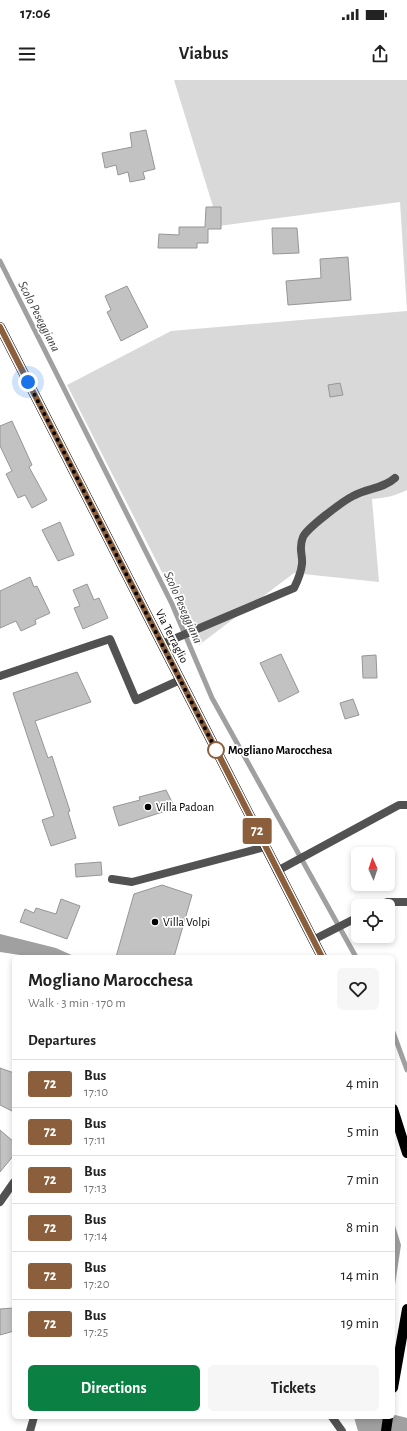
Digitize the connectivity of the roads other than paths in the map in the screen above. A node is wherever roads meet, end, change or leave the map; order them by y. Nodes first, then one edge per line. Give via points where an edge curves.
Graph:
1 (0, 327) edge
2 (395, 478) dead end
3 (162, 644) junction
4 (0, 676) edge
5 (180, 680) junction
6 (407, 804) edge
7 (265, 847) junction
8 (277, 871) junction
9 (112, 879) dead end
10 (395, 902) edge
11 (407, 902) edge
12 (351, 920) edge
13 (313, 940) junction
14 (321, 955) edge
15 (395, 1115) edge
16 (407, 1153) edge
17 (12, 1185) edge
18 (0, 1202) edge
19 (407, 1309) edge
20 (395, 1377) edge
21 (33, 1419) edge
22 (333, 1419) edge
23 (388, 1419) edge
24 (30, 1431) edge
25 (342, 1431) edge
26 (386, 1431) edge

1 - 3 main road, Via Terraglio
2 - 3 street via 387,484 353,495 304,536 300,549 300,576 294,588
3 - 5 main road, Via Terraglio
4 - 5 street via 110,639 136,700
5 - 7 main road, Via Terraglio
6 - 8 street via 399,805
7 - 8 main road, Via Terraglio
7 - 9 street via 132,882
8 - 13 main road, Via Terraglio
10 - 11 street
12 - 13 street
13 - 14 main road, Via Terraglio
15 - 16 main road
17 - 18 street
19 - 20 main road
21 - 24 street
22 - 25 street
23 - 26 main road

